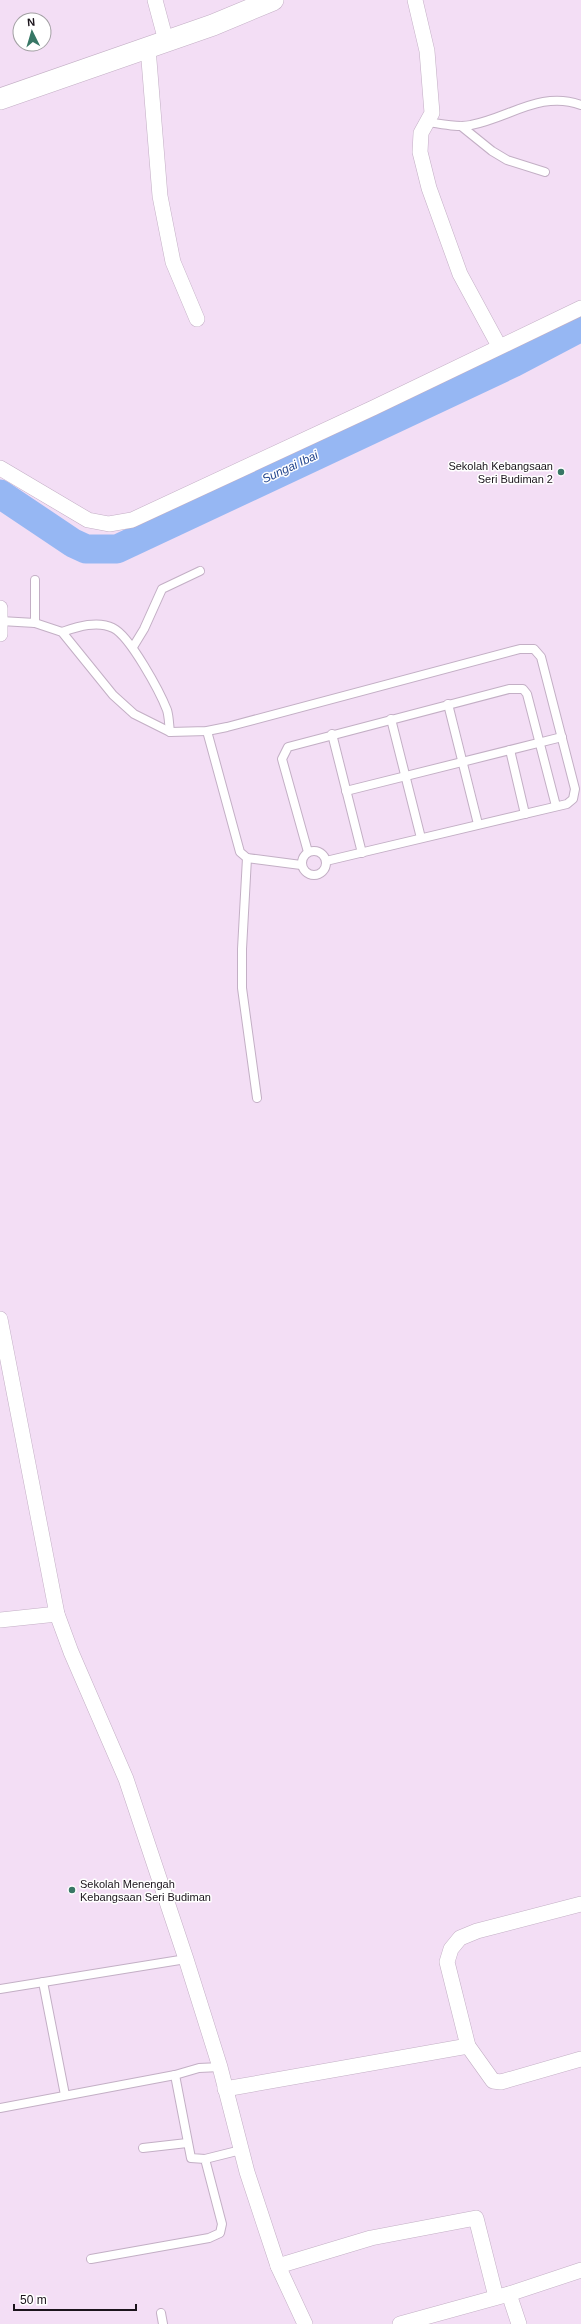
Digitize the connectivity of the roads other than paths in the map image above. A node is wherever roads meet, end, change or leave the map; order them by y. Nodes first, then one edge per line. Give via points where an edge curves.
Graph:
1 (155, 0) edge
2 (273, 0) edge
3 (416, 0) edge
4 (157, 44) junction
5 (0, 99) edge
6 (581, 105) edge
7 (428, 122) junction
8 (461, 126) junction
9 (545, 172) dead end
10 (581, 308) edge
11 (197, 319) dead end
12 (499, 346) junction
13 (0, 468) edge
14 (200, 572) dead end
15 (35, 580) dead end
16 (0, 608) edge
17 (0, 621) edge
18 (35, 623) junction
19 (62, 632) junction
20 (0, 634) edge
21 (133, 647) junction
22 (448, 704) junction
23 (391, 719) junction
24 (207, 731) junction
25 (170, 732) junction
26 (332, 734) junction
27 (562, 737) junction
28 (540, 743) junction
29 (510, 750) junction
30 (463, 762) junction
31 (406, 776) junction
32 (346, 791) junction
33 (556, 806) junction
34 (526, 814) junction
35 (478, 824) junction
36 (421, 838) junction
37 (308, 852) junction
38 (362, 852) junction
39 (247, 858) junction
40 (326, 861) junction
41 (302, 865) junction
42 (257, 1098) dead end
43 (0, 1319) edge
44 (57, 1614) junction
45 (0, 1620) edge
46 (581, 1904) edge
47 (186, 1959) junction
48 (43, 1982) junction
49 (0, 1989) edge
50 (468, 2046) junction
51 (581, 2059) edge
52 (220, 2067) junction
53 (175, 2075) junction
54 (225, 2089) junction
55 (65, 2095) junction
56 (0, 2108) edge
57 (187, 2143) junction
58 (143, 2148) dead end
59 (241, 2150) junction
60 (205, 2159) junction
61 (91, 2259) dead end
62 (278, 2266) junction
63 (581, 2270) edge
64 (503, 2295) junction
65 (161, 2313) dead end
66 (163, 2324) edge
67 (305, 2324) edge
68 (400, 2324) edge
69 (519, 2324) edge

1 - 4 street
2 - 4 main road via 213,25
3 - 7 street via 427,51 432,113
4 - 5 main road
4 - 11 street via 160,196 173,262
6 - 8 lane via 569,101 544,101 481,123
7 - 8 lane
7 - 12 street via 421,133 420,152 429,188 460,274
8 - 9 lane via 492,151 508,160
10 - 12 street
12 - 13 street via 373,408 132,520 109,524 88,520
14 - 21 lane via 162,589
15 - 18 lane
16 - 17 street
17 - 18 lane
17 - 20 street
18 - 19 lane
19 - 21 lane via 82,626 103,625 114,628
19 - 25 lane via 113,695 134,714
21 - 25 lane via 168,711
22 - 23 lane
22 - 28 lane via 508,689 523,689 527,694
22 - 30 lane
23 - 26 lane
23 - 31 lane
24 - 25 lane
24 - 27 lane via 520,649 534,649 541,657
24 - 39 lane via 235,840 240,852
26 - 32 lane
26 - 37 lane via 288,747 282,759
27 - 28 lane
27 - 33 lane via 575,789 573,799 567,804
28 - 29 lane
28 - 33 lane
29 - 30 lane
29 - 34 lane
30 - 31 lane
30 - 35 lane
31 - 32 lane
31 - 36 lane
32 - 38 lane
33 - 34 lane
34 - 35 lane
35 - 36 lane
36 - 38 lane
37 - 40 lane via 319,852
37 - 41 lane via 303,857
38 - 40 lane
39 - 41 lane
39 - 42 lane via 242,988
40 - 41 lane via 325,868 316,875 308,874
43 - 44 street
44 - 45 street
44 - 47 street via 126,1779
46 - 50 street via 477,1931 460,1938 451,1949 448,1962
47 - 48 lane
47 - 52 street
48 - 49 lane
48 - 55 lane
50 - 51 street via 493,2081 502,2082
50 - 54 street
52 - 53 lane via 199,2068
52 - 54 street
53 - 55 lane
53 - 57 lane
54 - 59 street
55 - 56 lane
57 - 58 lane
57 - 60 lane via 191,2158
59 - 60 lane
59 - 62 street
60 - 61 lane via 222,2224 220,2232 209,2238
62 - 64 street via 371,2238 476,2218
62 - 67 street
63 - 64 street
64 - 68 street
64 - 69 street
65 - 66 lane

